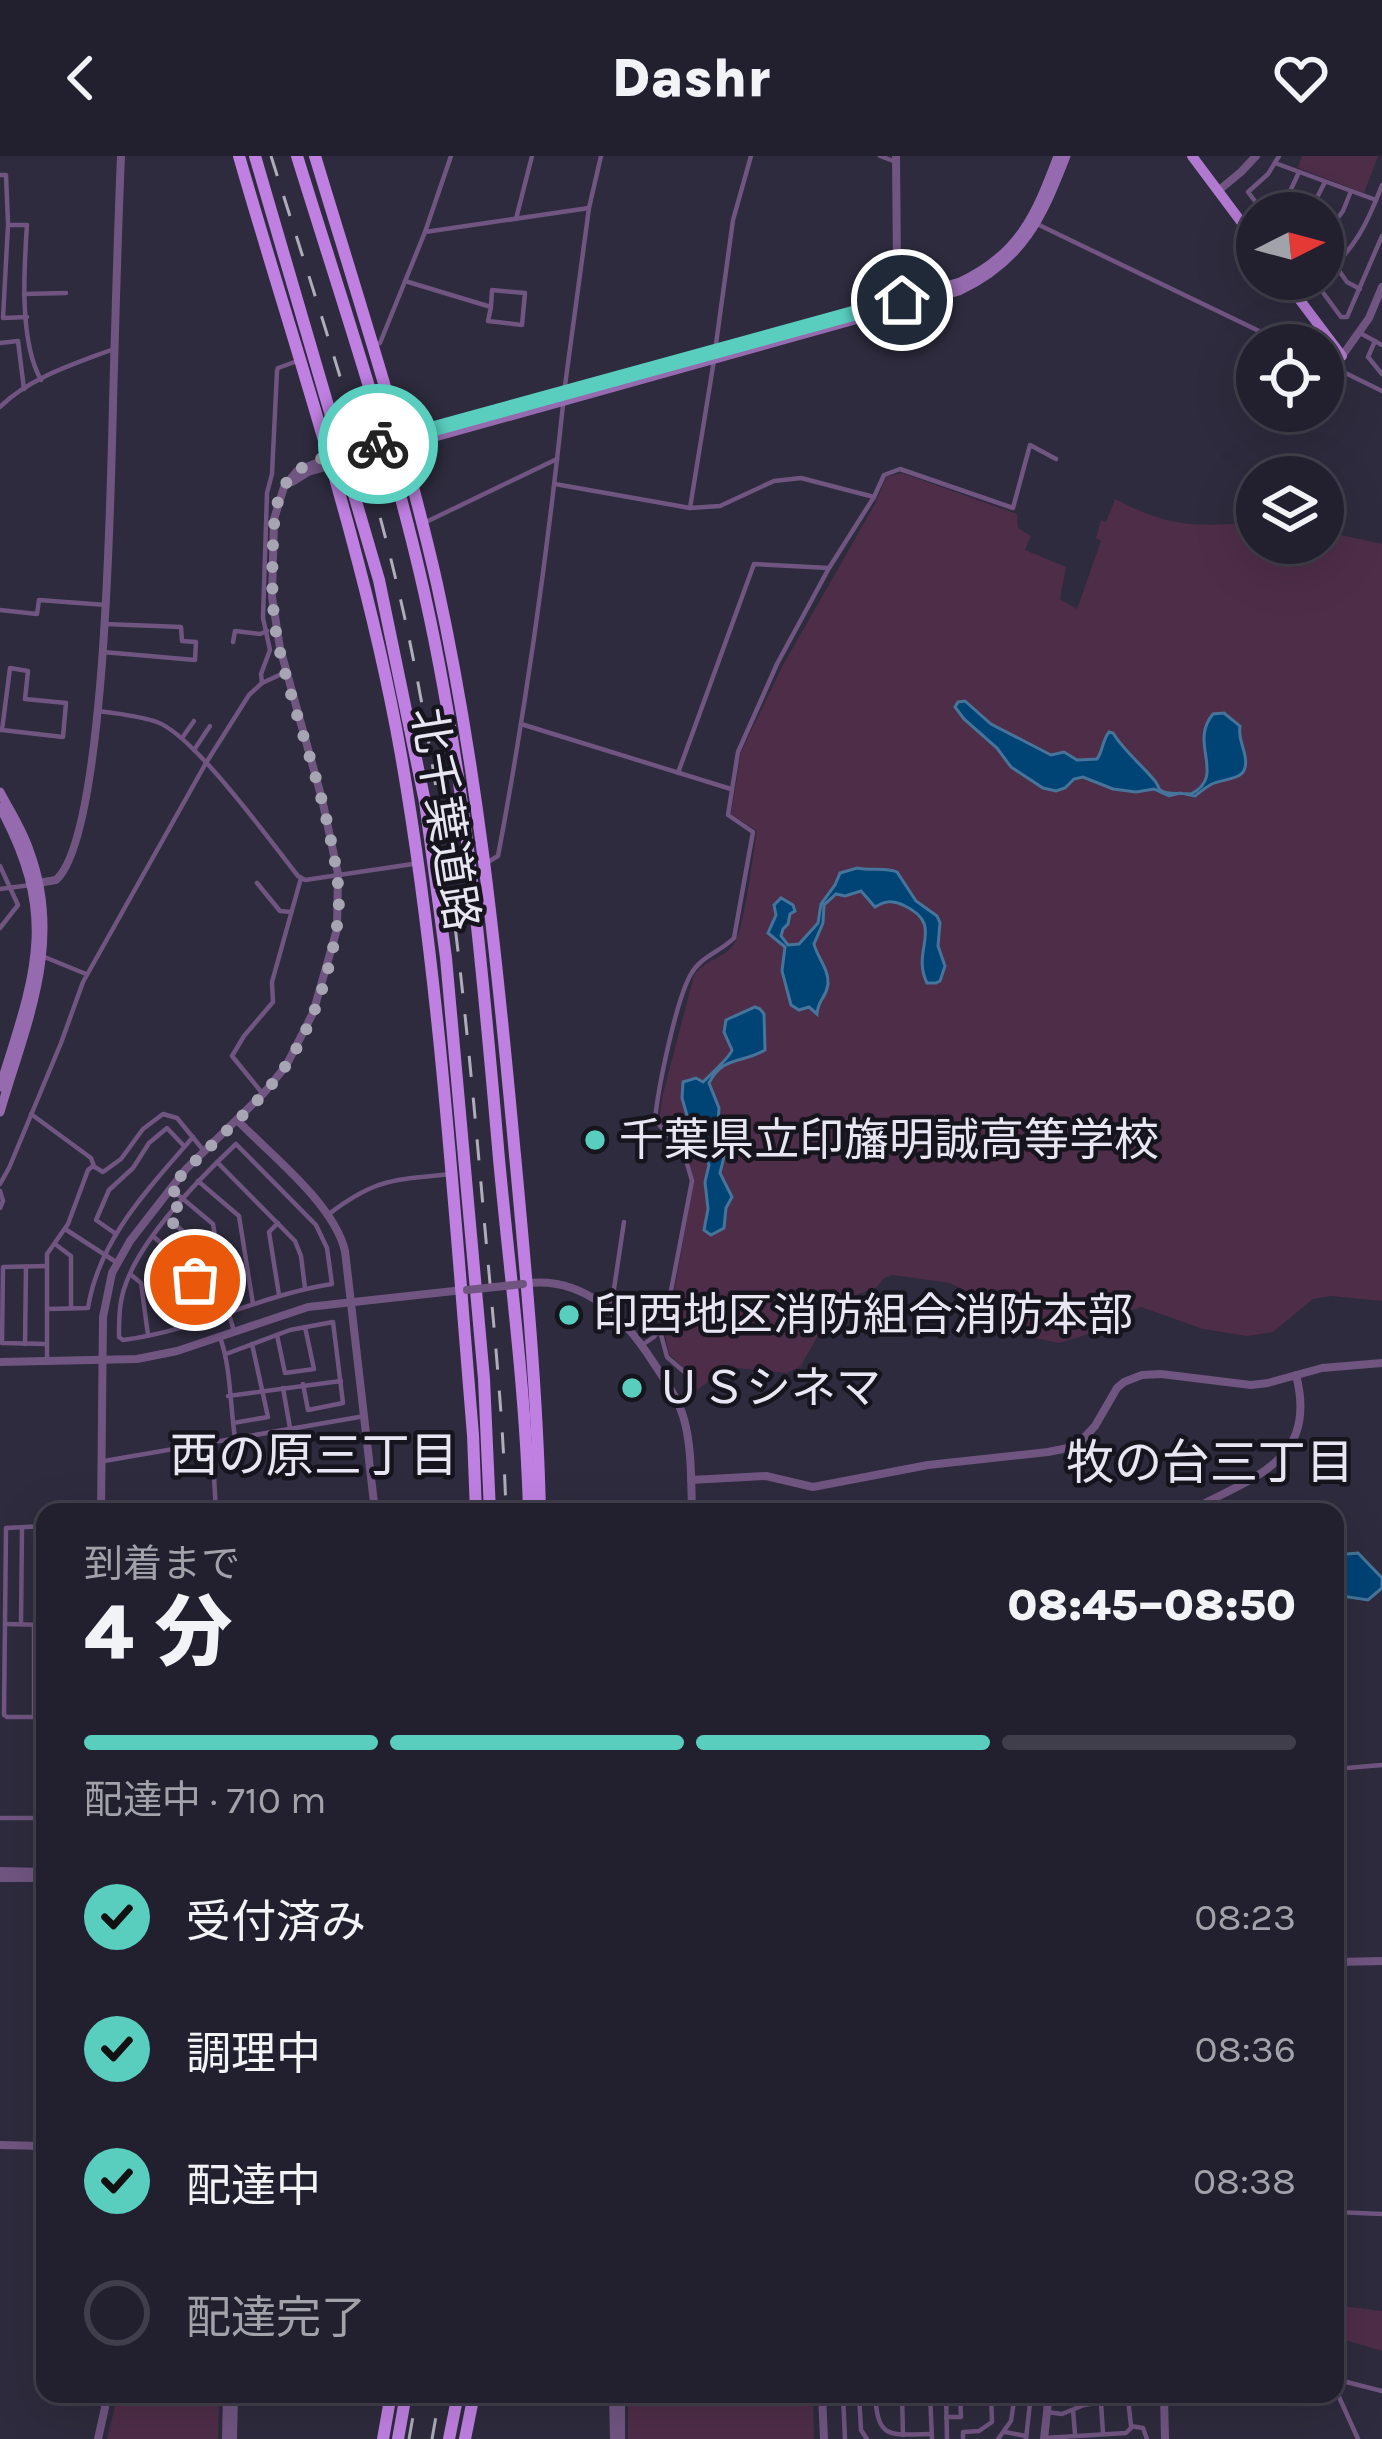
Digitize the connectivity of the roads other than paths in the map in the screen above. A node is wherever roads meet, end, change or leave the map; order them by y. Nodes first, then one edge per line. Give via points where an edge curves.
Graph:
1 (121, 156) edge
2 (239, 156) edge
3 (255, 156) edge
4 (297, 156) edge
5 (315, 156) edge
6 (451, 156) edge
7 (532, 156) edge
8 (601, 156) edge
9 (751, 156) edge
10 (880, 156) edge
11 (1062, 156) edge
12 (1192, 156) edge
13 (1256, 156) edge
14 (1279, 156) edge
15 (896, 159) edge
16 (1275, 164) junction
17 (1299, 172) junction
18 (0, 176) edge
19 (1325, 182) junction
20 (1382, 184) edge
21 (1218, 191) junction
22 (1351, 191) junction
23 (1248, 192) edge
24 (1290, 192) edge
25 (1320, 192) edge
26 (1376, 200) junction
27 (589, 208) junction
28 (1344, 208) edge
29 (1236, 215) edge
30 (516, 219) junction
31 (1037, 224) junction
32 (8, 225) junction
33 (425, 232) junction
34 (1382, 236) edge
35 (1344, 256) edge
36 (1344, 278) edge
37 (405, 281) junction
38 (1382, 287) edge
39 (1360, 289) junction
40 (65, 293) dead end
41 (24, 294) junction
42 (2, 300) edge
43 (1300, 300) edge
44 (1330, 300) edge
45 (902, 304) junction
46 (491, 307) junction
47 (27, 317) junction
48 (1244, 324) edge
49 (1318, 324) edge
50 (1360, 333) junction
51 (0, 343) edge
52 (1378, 343) edge
53 (373, 344) junction
54 (716, 344) dead end
55 (114, 348) junction
56 (1344, 353) edge
57 (300, 360) junction
58 (713, 360) junction
59 (1344, 372) edge
60 (1382, 374) edge
61 (41, 380) junction
62 (24, 389) junction
63 (1382, 391) edge
64 (564, 398) junction
65 (1, 404) edge
66 (400, 442) junction
67 (557, 458) junction
68 (1056, 460) dead end
69 (332, 461) junction
70 (555, 484) junction
71 (874, 497) junction
72 (690, 508) junction
73 (422, 523) junction
74 (829, 568) junction
75 (106, 605) junction
76 (0, 610) edge
77 (105, 623) junction
78 (267, 631) junction
79 (233, 642) dead end
80 (103, 652) junction
81 (286, 672) junction
82 (262, 683) junction
83 (97, 710) junction
84 (194, 722) dead end
85 (520, 724) junction
86 (210, 726) dead end
87 (1, 730) edge
88 (182, 738) junction
89 (194, 751) junction
90 (206, 764) junction
91 (678, 772) junction
92 (731, 789) junction
93 (0, 792) edge
94 (0, 807) edge
95 (418, 863) junction
96 (487, 863) junction
97 (0, 866) edge
98 (338, 874) junction
99 (301, 878) junction
100 (257, 883) dead end
101 (35, 884) junction
102 (9, 888) junction
103 (0, 889) edge
104 (291, 912) junction
105 (0, 928) edge
106 (40, 956) junction
107 (87, 975) junction
108 (0, 1087) edge
109 (263, 1094) junction
110 (0, 1112) edge
111 (31, 1114) junction
112 (237, 1120) junction
113 (193, 1137) junction
114 (185, 1147) junction
115 (204, 1150) junction
116 (217, 1162) junction
117 (94, 1166) junction
118 (451, 1174) junction
119 (198, 1181) junction
120 (0, 1187) edge
121 (170, 1188) junction
122 (183, 1199) junction
123 (0, 1208) edge
124 (329, 1214) junction
125 (168, 1219) junction
126 (624, 1222) dead end
127 (278, 1223) junction
128 (65, 1229) junction
129 (116, 1234) junction
130 (154, 1237) junction
131 (54, 1244) junction
132 (104, 1254) junction
133 (117, 1262) junction
134 (26, 1267) junction
135 (47, 1267) junction
136 (130, 1274) junction
137 (525, 1284) junction
138 (305, 1288) junction
139 (464, 1290) junction
140 (279, 1295) junction
141 (351, 1301) junction
142 (253, 1304) junction
143 (71, 1308) junction
144 (47, 1309) junction
145 (608, 1309) junction
146 (228, 1313) junction
147 (202, 1323) junction
148 (305, 1327) junction
149 (176, 1331) junction
150 (234, 1331) junction
151 (660, 1331) junction
152 (277, 1334) junction
153 (220, 1336) junction
154 (149, 1337) junction
155 (26, 1344) junction
156 (47, 1344) junction
157 (252, 1344) junction
158 (642, 1345) junction
159 (226, 1354) junction
160 (47, 1361) junction
161 (101, 1361) junction
162 (0, 1362) edge
163 (1382, 1363) edge
164 (1296, 1375) junction
165 (341, 1381) junction
166 (303, 1384) junction
167 (283, 1388) junction
168 (262, 1392) junction
169 (228, 1396) junction
170 (677, 1403) junction
171 (364, 1416) junction
172 (233, 1423) junction
173 (290, 1429) junction
174 (235, 1438) junction
175 (212, 1442) junction
176 (101, 1461) junction
177 (691, 1480) junction
178 (101, 1503) edge
179 (215, 1503) edge
180 (374, 1503) edge
181 (476, 1503) edge
182 (490, 1503) edge
183 (528, 1503) edge
184 (539, 1503) edge
185 (692, 1503) edge
186 (1204, 1503) edge
187 (22, 1526) junction
188 (36, 1526) edge
189 (5, 1624) junction
190 (22, 1624) junction
191 (34, 1624) joint
192 (34, 1717) joint
193 (1382, 1765) edge
194 (1344, 1768) edge
195 (0, 1818) edge
196 (36, 1818) edge
197 (0, 1874) edge
198 (36, 1875) edge
199 (1382, 1960) edge
200 (1344, 1962) edge
201 (0, 2145) edge
202 (36, 2146) edge
203 (1344, 2212) edge
204 (1382, 2214) edge
205 (1344, 2381) edge
206 (1382, 2391) edge
207 (106, 2403) edge
208 (231, 2403) edge
209 (389, 2403) edge
210 (404, 2403) edge
211 (456, 2403) edge
212 (472, 2403) edge
213 (617, 2403) edge
214 (822, 2403) edge
215 (843, 2403) edge
216 (860, 2403) edge
217 (876, 2403) edge
218 (902, 2403) edge
219 (930, 2403) edge
220 (946, 2403) edge
221 (960, 2403) edge
222 (991, 2403) edge
223 (1014, 2403) edge
224 (1030, 2403) edge
225 (1048, 2403) edge
226 (1097, 2403) edge
227 (1101, 2403) edge
228 (1129, 2403) edge
229 (1164, 2403) edge
230 (1342, 2403) edge
231 (1072, 2410) junction
232 (1047, 2412) junction
233 (946, 2417) junction
234 (1132, 2427) junction
235 (1005, 2432) junction
236 (903, 2435) junction
237 (1103, 2435) junction
238 (932, 2436) edge
239 (1026, 2437) edge
240 (1075, 2437) edge
241 (98, 2439) edge
242 (230, 2439) edge
243 (383, 2439) edge
244 (398, 2439) edge
245 (449, 2439) edge
246 (465, 2439) edge
247 (617, 2439) edge
248 (824, 2439) edge
249 (845, 2439) edge
250 (867, 2439) edge
251 (947, 2439) edge
252 (963, 2439) edge
253 (998, 2439) edge
254 (1044, 2439) edge
255 (1061, 2439) edge
256 (1147, 2439) edge
257 (1165, 2439) edge
258 (1358, 2439) edge

1 - 55 street
2 - 57 highway, 北千葉道路
3 - 182 highway, 北千葉道路 via 379,580 425,802 451,1003
4 - 183 highway, 北千葉道路 via 392,467 446,699 481,956
5 - 53 highway, 北千葉道路
6 - 33 street
7 - 30 street
8 - 27 street
9 - 54 street
10 - 15 street
11 - 31 main road
11 - 45 main road via 1006,253 982,272
12 - 21 main road
13 - 21 street
14 - 16 street
15 - 45 street
16 - 17 street
16 - 23 street
17 - 19 street
17 - 24 street
18 - 32 street via 6,175
19 - 22 street
19 - 25 street
20 - 26 street
21 - 29 main road
22 - 26 street
22 - 28 street
26 - 35 street
27 - 30 street
27 - 64 street
30 - 33 street
31 - 45 main road via 987,277
31 - 48 street
32 - 41 street via 27,225
32 - 42 street
33 - 37 street
34 - 39 street
36 - 39 street
37 - 46 street
37 - 53 street
38 - 50 street
39 - 44 street via 1347,317
40 - 41 street
41 - 47 street
42 - 47 street via 3,317
43 - 49 main road
45 - 58 main road
45 - 64 main road
46 - 46 street via 488,321 522,325 525,293 493,290
47 - 61 street
50 - 52 street
50 - 56 street
51 - 62 street via 18,341
52 - 60 street via 1368,357
53 - 66 highway, 北千葉道路
55 - 61 street
55 - 75 street
57 - 69 highway, 北千葉道路
57 - 78 street via 277,371
58 - 64 main road
58 - 72 street
59 - 63 street
61 - 62 street
62 - 65 street
64 - 66 main road
64 - 67 street
66 - 69 street, bridge
66 - 73 highway, 北千葉道路
67 - 70 street
67 - 73 street
68 - 71 street via 1030,445 1013,508 900,469 884,475
69 - 81 street via 290,484 274,519 272,596
69 - 95 highway, 北千葉道路 via 388,693
70 - 72 street
70 - 85 street
71 - 72 street via 801,478
71 - 74 street
73 - 96 highway, 北千葉道路
74 - 91 street via 754,564
74 - 92 street via 737,752
75 - 76 street via 39,600 37,614
75 - 77 street
77 - 80 street
77 - 80 street via 182,627 182,641 196,642 195,660
78 - 79 street via 235,631
78 - 82 street
80 - 83 street
81 - 82 street
81 - 98 street
82 - 90 street
83 - 88 street via 158,722
83 - 101 street via 69,863 56,880
84 - 88 street
85 - 91 street
85 - 96 street via 498,856
86 - 89 street
87 - 87 street via 63,737 65,703 25,699 28,670 10,668
88 - 89 street
89 - 90 street
90 - 99 street
90 - 107 street
91 - 92 street
92 - 151 street via 728,815 753,832 734,938 692,972 657,1100 656,1120 684,1153 692,1181
93 - 101 main road via 23,834
94 - 101 main road
95 - 98 street
95 - 118 highway, 北千葉道路
96 - 137 highway, 北千葉道路
97 - 102 street
98 - 99 street
98 - 109 street via 337,929 313,1013
99 - 104 street
100 - 104 street via 280,911
101 - 102 street
101 - 106 main road via 45,930
102 - 103 street
102 - 105 street via 17,904
104 - 109 street via 273,1002 232,1056
106 - 107 street
106 - 108 main road
106 - 110 main road via 37,992
107 - 111 street
109 - 112 street
111 - 117 street
111 - 120 street
112 - 115 street
112 - 124 street
113 - 114 street
113 - 115 street
113 - 117 street via 163,1114 122,1159 103,1172
114 - 129 street
114 - 129 street via 167,1128 109,1190 96,1220
115 - 121 street
116 - 119 street
116 - 127 street
116 - 138 street via 236,1144 316,1225 332,1284
117 - 128 street
118 - 124 street via 379,1183
118 - 139 highway, 北千葉道路
119 - 122 street
119 - 142 street via 239,1216
120 - 123 street
121 - 122 street
121 - 133 street
122 - 125 street
122 - 146 street via 213,1224
124 - 141 street via 344,1243
125 - 130 street
125 - 147 street via 189,1236
126 - 145 street
127 - 138 street via 299,1249
127 - 140 street via 269,1232
128 - 131 street
128 - 132 street
129 - 132 street
130 - 136 street
130 - 149 street via 162,1244
131 - 135 street
131 - 143 street via 71,1256
132 - 133 street
132 - 143 street via 88,1308
133 - 161 street via 104,1299
134 - 135 street
134 - 155 street
134 - 155 street via 3,1267 2,1343
135 - 144 street
136 - 154 street via 140,1283
136 - 154 street via 119,1337
137 - 139 street, bridge
137 - 145 street via 571,1286
137 - 184 highway, 北千葉道路
138 - 140 street
139 - 141 street
139 - 181 highway, 北千葉道路
140 - 142 street
141 - 150 street
141 - 171 street
142 - 146 street
143 - 144 street
144 - 156 street
145 - 158 street
146 - 147 street
146 - 150 street
147 - 149 street
148 - 152 street
148 - 152 street via 314,1369 285,1373
148 - 165 street via 333,1322
149 - 154 street
150 - 153 street
151 - 158 street
151 - 170 street via 667,1358 689,1376
152 - 157 street
153 - 159 street
153 - 161 street via 167,1354
155 - 156 street
156 - 160 street
157 - 159 street
157 - 168 street
158 - 170 street
159 - 169 street
160 - 161 street
160 - 162 street
161 - 176 street
163 - 164 street
164 - 177 street via 1251,1385 1132,1378 1082,1440 1048,1452 813,1487 766,1476
164 - 186 street via 1302,1416 1288,1451
165 - 166 street
165 - 166 street via 343,1403 311,1410
166 - 167 street
167 - 168 street
167 - 173 street
168 - 169 street
168 - 172 street via 268,1418
169 - 172 street
170 - 177 street
171 - 173 street
171 - 180 street
172 - 174 street
173 - 174 street
174 - 175 street
175 - 176 street
175 - 179 street
176 - 178 street
177 - 185 street
187 - 188 street
187 - 189 street via 5,1528
187 - 190 street
189 - 190 street
189 - 192 street via 4,1714
190 - 191 street
191 - 192 street
193 - 194 street
195 - 196 street
197 - 198 street
199 - 200 street
201 - 202 street
203 - 204 street
205 - 206 street
207 - 241 street
208 - 242 street
209 - 243 highway
210 - 244 highway
211 - 245 highway
212 - 246 highway
213 - 247 street
214 - 248 street
215 - 249 street
216 - 250 street
217 - 236 street via 879,2428
218 - 236 street
219 - 238 street
220 - 233 street
221 - 233 street via 961,2416
222 - 252 street via 992,2422 963,2432
223 - 235 street
224 - 239 street
225 - 232 street
226 - 231 street
227 - 237 street
228 - 234 street
229 - 257 street
230 - 258 street
231 - 232 street
231 - 240 street
232 - 254 street
233 - 251 street
234 - 237 street
234 - 256 street via 1143,2428
235 - 239 street
235 - 253 street
236 - 238 street
237 - 240 street
240 - 255 street
254 - 255 street

